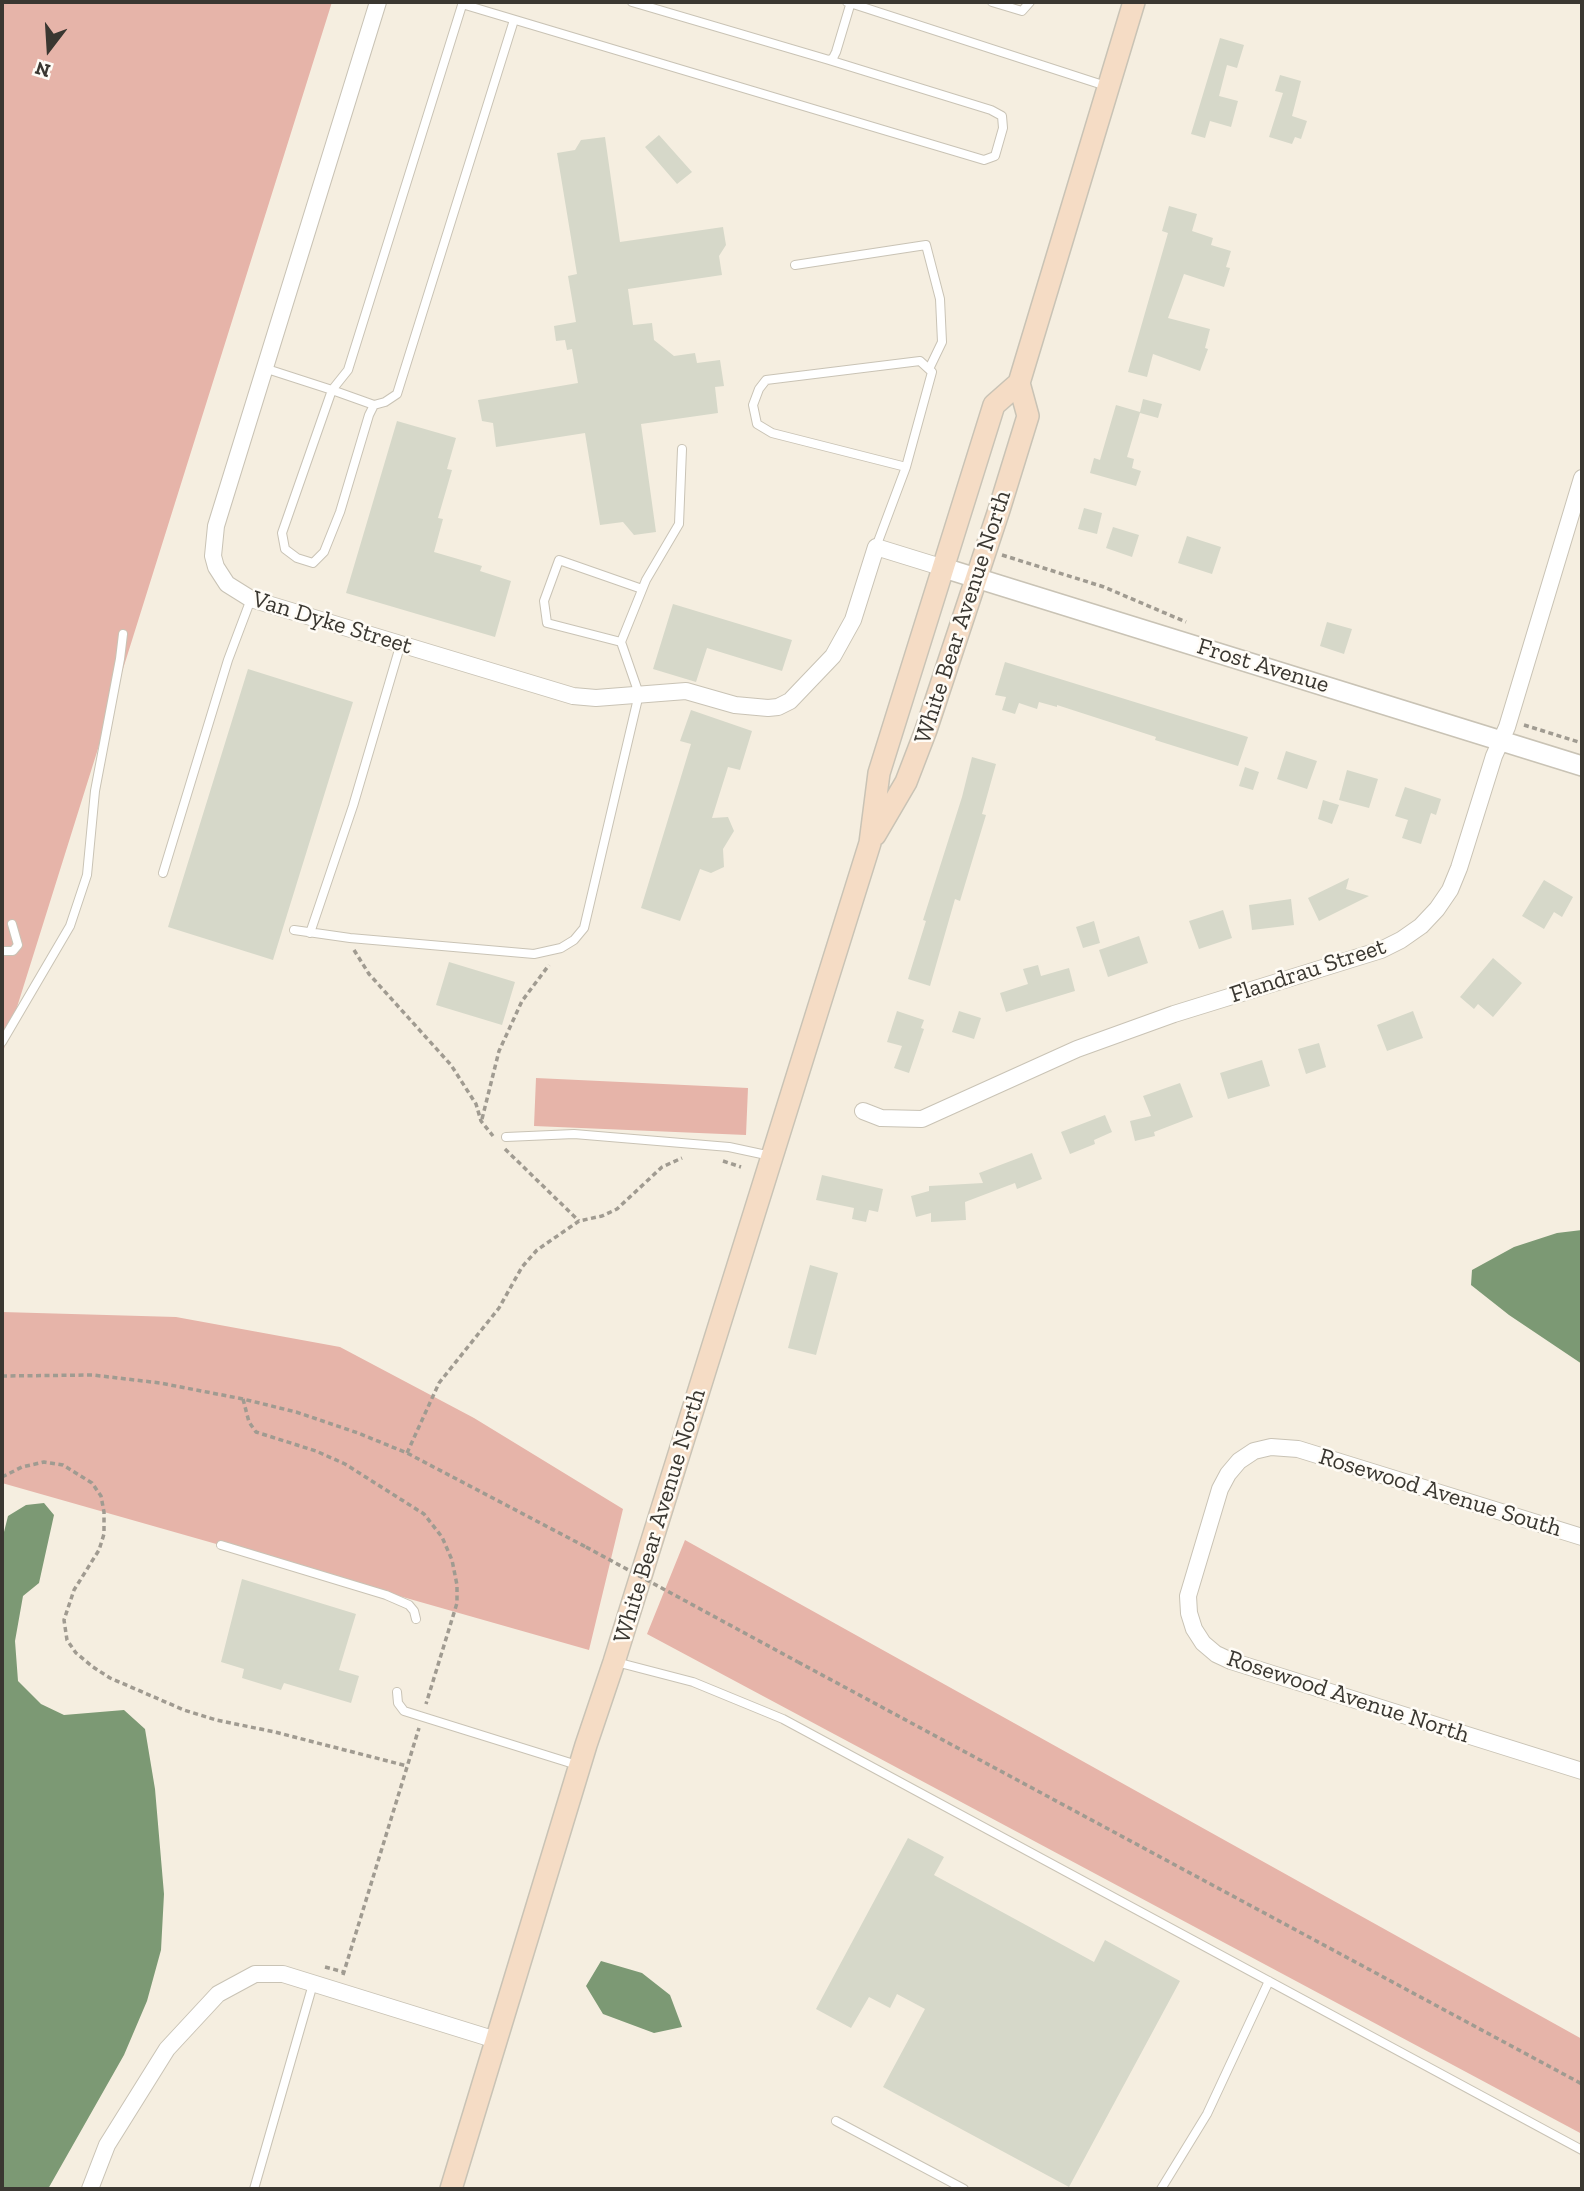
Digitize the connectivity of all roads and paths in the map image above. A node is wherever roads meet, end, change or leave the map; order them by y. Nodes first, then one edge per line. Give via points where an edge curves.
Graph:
1 (378, 2) edge
2 (632, 2) edge
3 (849, 2) edge
4 (992, 2) edge
5 (1030, 2) edge
6 (1134, 2) edge
7 (463, 3) edge
8 (514, 20) junction
9 (829, 60) junction
10 (1108, 87) junction
11 (795, 265) dead end
12 (264, 368) junction
13 (929, 369) junction
14 (1019, 383) junction
15 (332, 390) junction
16 (374, 404) junction
17 (682, 449) dead end
18 (906, 467) junction
19 (1582, 478) edge
20 (876, 547) junction
21 (986, 550) junction
22 (943, 568) junction
23 (977, 579) junction
24 (642, 589) junction
25 (251, 599) junction
26 (1189, 623) dead end
27 (123, 634) dead end
28 (621, 642) junction
29 (401, 643) junction
30 (639, 694) junction
31 (1509, 722) junction
32 (1501, 741) junction
33 (1582, 743) edge
34 (1582, 766) edge
35 (870, 843) junction
36 (163, 873) dead end
37 (12, 924) dead end
38 (294, 930) dead end
39 (310, 933) junction
40 (350, 938) junction
41 (561, 948) junction
42 (2, 951) edge
43 (2, 1042) edge
44 (863, 1111) dead end
45 (481, 1121) junction
46 (506, 1137) dead end
47 (690, 1156) dead end
48 (772, 1157) junction
49 (716, 1159) dead end
50 (741, 1167) dead end
51 (579, 1221) junction
52 (2, 1376) edge
53 (243, 1399) junction
54 (1298, 1449) joint
55 (407, 1453) junction
56 (2, 1477) edge
57 (1582, 1537) edge
58 (221, 1545) dead end
59 (415, 1619) dead end
60 (614, 1662) junction
61 (397, 1692) dead end
62 (422, 1717) junction
63 (407, 1766) junction
64 (580, 1766) junction
65 (1582, 1771) edge
66 (1269, 1982) junction
67 (313, 1984) junction
68 (338, 1991) junction
69 (496, 2040) junction
70 (1582, 2084) edge
71 (836, 2121) dead end
72 (1582, 2150) edge
73 (90, 2189) edge
74 (254, 2189) edge
75 (451, 2189) edge
76 (964, 2189) edge
77 (1161, 2189) edge

1 - 12 street, Van Dyke Street
2 - 9 lane
3 - 9 lane via 836,52
3 - 10 lane
4 - 5 lane via 1022,11
6 - 10 main road
7 - 8 lane
7 - 15 lane via 348,370
8 - 9 lane via 984,160 995,156 1002,116
8 - 16 lane via 397,394
10 - 14 main road
11 - 13 lane via 926,245 940,299 942,342
12 - 15 lane
12 - 25 street, Van Dyke Street via 213,544 221,576
13 - 18 lane via 932,372
13 - 18 lane via 920,360 766,380 752,405 757,424 772,433
14 - 21 main road, White Bear Avenue North via 1028,416
14 - 22 main road, White Bear Avenue North via 994,405
15 - 16 lane
15 - 16 lane via 282,533 285,549 297,558 313,563 324,552
17 - 24 lane via 679,524
18 - 20 lane
19 - 31 street, Flandrau Street
20 - 22 street
20 - 30 street, Van Dyke Street via 843,640 785,705 750,708 686,691
21 - 23 main road, White Bear Avenue North
21 - 26 path via 1104,587
22 - 23 street, Frost Avenue
22 - 35 main road, White Bear Avenue North via 879,774
23 - 32 street, Frost Avenue
23 - 35 main road, White Bear Avenue North via 911,769
24 - 28 lane
24 - 28 lane via 559,560 544,601 547,622
25 - 29 street, Van Dyke Street
25 - 36 lane
27 - 43 lane via 94,791 87,875 71,926
28 - 30 lane
29 - 30 street, Van Dyke Street via 573,696
29 - 39 lane
30 - 41 lane via 584,928
31 - 32 street, Flandrau Street
31 - 33 path
32 - 34 street, Frost Avenue
32 - 44 street, Flandrau Street via 1450,890 1421,926 1401,940 1077,1049 922,1119 881,1118
35 - 48 main road, White Bear Avenue North
37 - 42 lane via 18,945 13,951
38 - 39 lane
39 - 40 lane
40 - 41 lane via 534,954
40 - 45 path via 369,974 450,1065 477,1104
41 - 45 path via 522,1002 499,1051
45 - 51 path
46 - 48 lane via 574,1134 729,1147
47 - 51 path via 662,1167 617,1209
48 - 60 main road, White Bear Avenue North
49 - 50 path
51 - 55 path via 537,1250 522,1267 499,1308 439,1383
52 - 53 path via 93,1375
53 - 55 path via 296,1412
53 - 62 path via 248,1422 256,1432 345,1464 424,1514 442,1537 452,1560 457,1603
54 - 57 street, Rosewood Avenue South
54 - 65 street, Rosewood Avenue North via 1254,1451 1228,1474 1188,1596 1194,1629 1203,1643 1231,1661
55 - 70 path, bridge
56 - 63 path via 44,1462 63,1465 92,1483 101,1496 104,1534 74,1590 64,1620 67,1640 93,1667 184,1710
58 - 59 lane via 386,1595 409,1605
60 - 64 main road, White Bear Avenue North
60 - 66 lane via 693,1682 783,1719
61 - 62 lane via 400,1708
62 - 63 path
62 - 64 lane
63 - 68 path
64 - 69 main road, White Bear Avenue North
66 - 72 lane
66 - 77 lane via 1207,2114
67 - 68 street
67 - 73 street via 283,1974 255,1974 218,1994 167,2049 107,2145
67 - 74 lane
68 - 69 street
69 - 75 main road, White Bear Avenue North
71 - 76 lane

